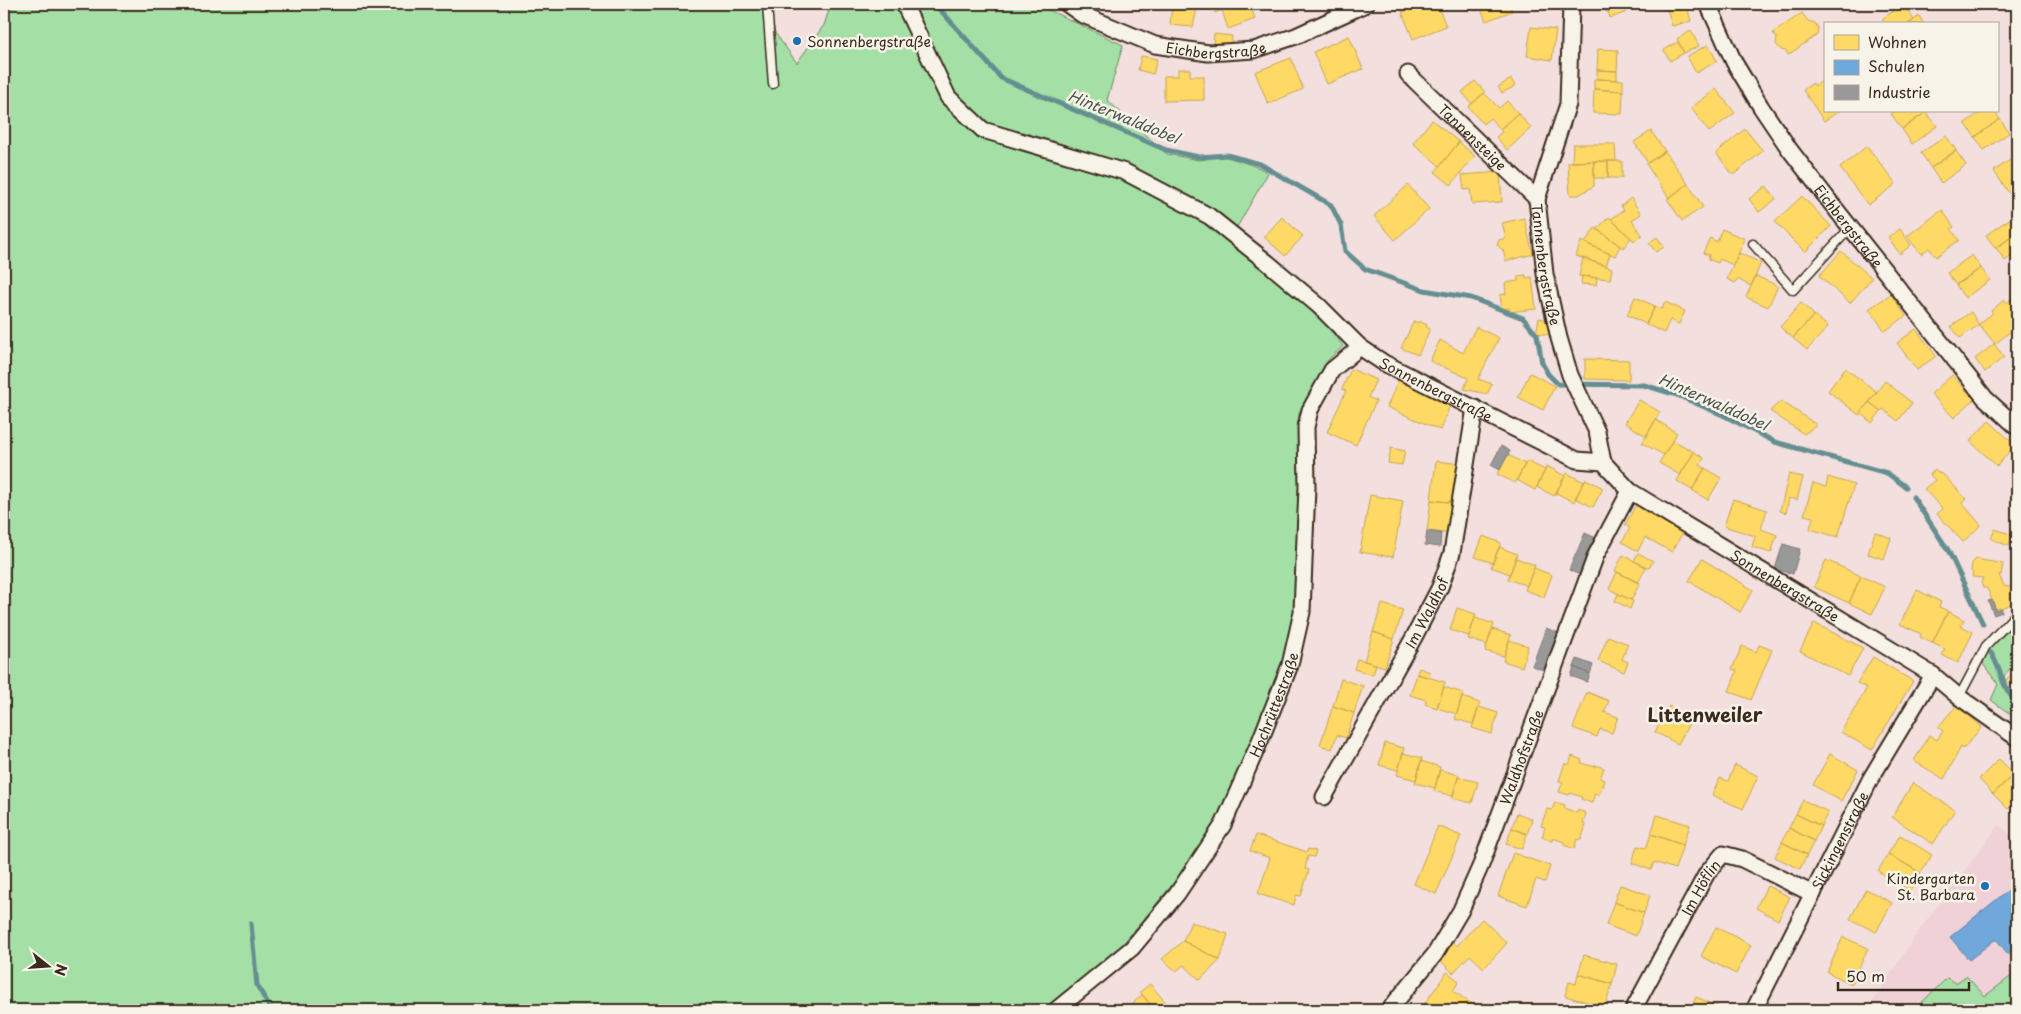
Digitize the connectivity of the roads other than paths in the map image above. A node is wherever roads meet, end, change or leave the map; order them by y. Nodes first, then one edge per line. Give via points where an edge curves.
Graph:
1 (767, 4) edge
2 (904, 4) edge
3 (1067, 4) edge
4 (1366, 4) edge
5 (1571, 4) edge
6 (1708, 4) edge
7 (1408, 74) dead end
8 (773, 84) dead end
9 (1536, 199) junction
10 (1850, 228) junction
11 (1753, 244) dead end
12 (1360, 347) junction
13 (1475, 408) junction
14 (2017, 427) edge
15 (1603, 462) junction
16 (1630, 491) junction
17 (2017, 613) edge
18 (1933, 675) junction
19 (1959, 696) junction
20 (2017, 738) edge
21 (1324, 797) dead end
22 (1813, 894) junction
23 (1056, 1010) edge
24 (1390, 1010) edge
25 (1633, 1010) edge
26 (1754, 1010) edge

1 - 8 lane
2 - 12 street, Sonnenbergstraße via 948,97 983,130 1125,172 1209,216 1319,306
3 - 4 street, Eichbergstraße via 1081,14 1155,45 1208,53 1254,50 1296,36
5 - 9 street, Tannenbergstraße via 1568,104
6 - 10 street, Eichbergstraße via 1734,62 1761,107
7 - 9 street, Tannensteige
9 - 15 street, Tannenbergstraße via 1545,274 1559,338 1570,375 1597,432
10 - 11 lane via 1793,290
10 - 14 street, Eichbergstraße via 1985,398
12 - 13 street, Sonnenbergstraße via 1384,363
12 - 23 street, Hochrüttestraße via 1332,370 1310,410 1306,427 1302,612 1290,665 1223,825 1177,894 1132,948
13 - 15 street, Sonnenbergstraße via 1578,460
13 - 21 street, Im Waldhof via 1452,553 1440,587
15 - 16 street, Sonnenbergstraße
16 - 18 street, Sonnenbergstraße
16 - 24 street, Waldhofstraße via 1596,555 1484,857 1461,910 1434,954
17 - 19 lane via 1986,646
18 - 19 street, Sonnenbergstraße
18 - 22 street, Sickingenstraße via 1871,778
19 - 20 street, Sonnenbergstraße
22 - 25 street, Im Höflin via 1742,859 1723,854 1707,873
22 - 26 street, Sickingenstraße

